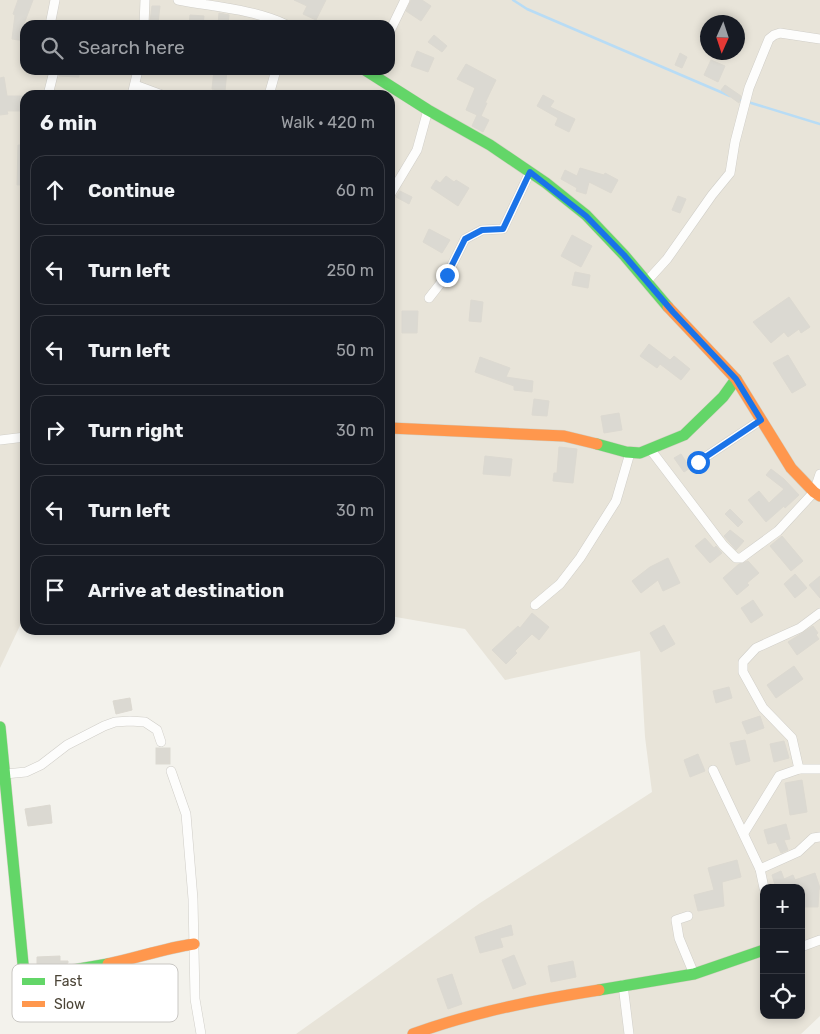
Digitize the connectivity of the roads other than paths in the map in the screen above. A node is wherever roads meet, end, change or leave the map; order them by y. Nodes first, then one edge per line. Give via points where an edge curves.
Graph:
1 (55, 0) edge
2 (145, 0) edge
3 (178, 0) edge
4 (405, 0) edge
5 (229, 4) edge
6 (51, 20) edge
7 (144, 20) edge
8 (277, 20) edge
9 (395, 21) edge
10 (820, 39) edge
11 (53, 75) edge
12 (137, 75) edge
13 (275, 75) edge
14 (373, 75) edge
15 (135, 85) junction
16 (49, 90) edge
17 (134, 90) edge
18 (148, 90) edge
19 (270, 90) edge
20 (428, 110) junction
21 (530, 172) junction
22 (395, 187) edge
23 (646, 281) junction
24 (429, 298) dead end
25 (736, 379) junction
26 (761, 420) junction
27 (395, 428) edge
28 (20, 438) edge
29 (0, 440) edge
30 (650, 449) junction
31 (630, 453) junction
32 (698, 462) dead end
33 (820, 474) edge
34 (817, 494) edge
35 (535, 605) dead end
36 (820, 613) edge
37 (0, 727) edge
38 (161, 742) dead end
39 (799, 769) junction
40 (820, 769) edge
41 (713, 770) dead end
42 (171, 771) dead end
43 (5, 774) junction
44 (744, 833) junction
45 (820, 837) edge
46 (760, 869) junction
47 (763, 884) edge
48 (688, 916) dead end
49 (820, 940) edge
50 (194, 944) junction
51 (805, 946) edge
52 (760, 951) edge
53 (23, 964) edge
54 (106, 964) edge
55 (694, 974) junction
56 (623, 984) junction
57 (201, 1034) edge
58 (413, 1034) edge
59 (629, 1034) edge

1 - 6 street
2 - 7 street
3 - 5 street
4 - 9 street
5 - 8 street
10 - 23 street via 780,33 769,39 749,88 730,173 667,259
11 - 16 street
12 - 15 street
13 - 19 street
14 - 20 street
15 - 17 street
15 - 18 street
20 - 21 street
20 - 22 street via 417,150
21 - 23 street via 586,216
21 - 24 street via 503,229 482,230 465,239 447,275
23 - 25 street
25 - 26 street
25 - 30 street via 723,397 684,435
26 - 32 street
26 - 34 street via 780,452
27 - 31 street via 564,436
28 - 29 street
30 - 31 street
30 - 34 street via 736,558 778,531
31 - 35 street via 616,501 560,584
33 - 34 street
36 - 39 street via 800,628 756,648 743,662 744,672 763,708 792,738
37 - 43 street
38 - 43 street via 157,730 145,722 115,722 67,745 41,765 26,772
39 - 40 street
39 - 44 street via 779,776
41 - 44 street
42 - 50 street via 186,814
43 - 53 street
44 - 46 street
45 - 46 street via 813,838 798,852
46 - 47 street
48 - 55 street via 676,920 679,938
49 - 51 street
50 - 54 street
50 - 57 street via 195,999
52 - 55 street
55 - 56 street
56 - 58 street via 533,1000 449,1021
56 - 59 street

